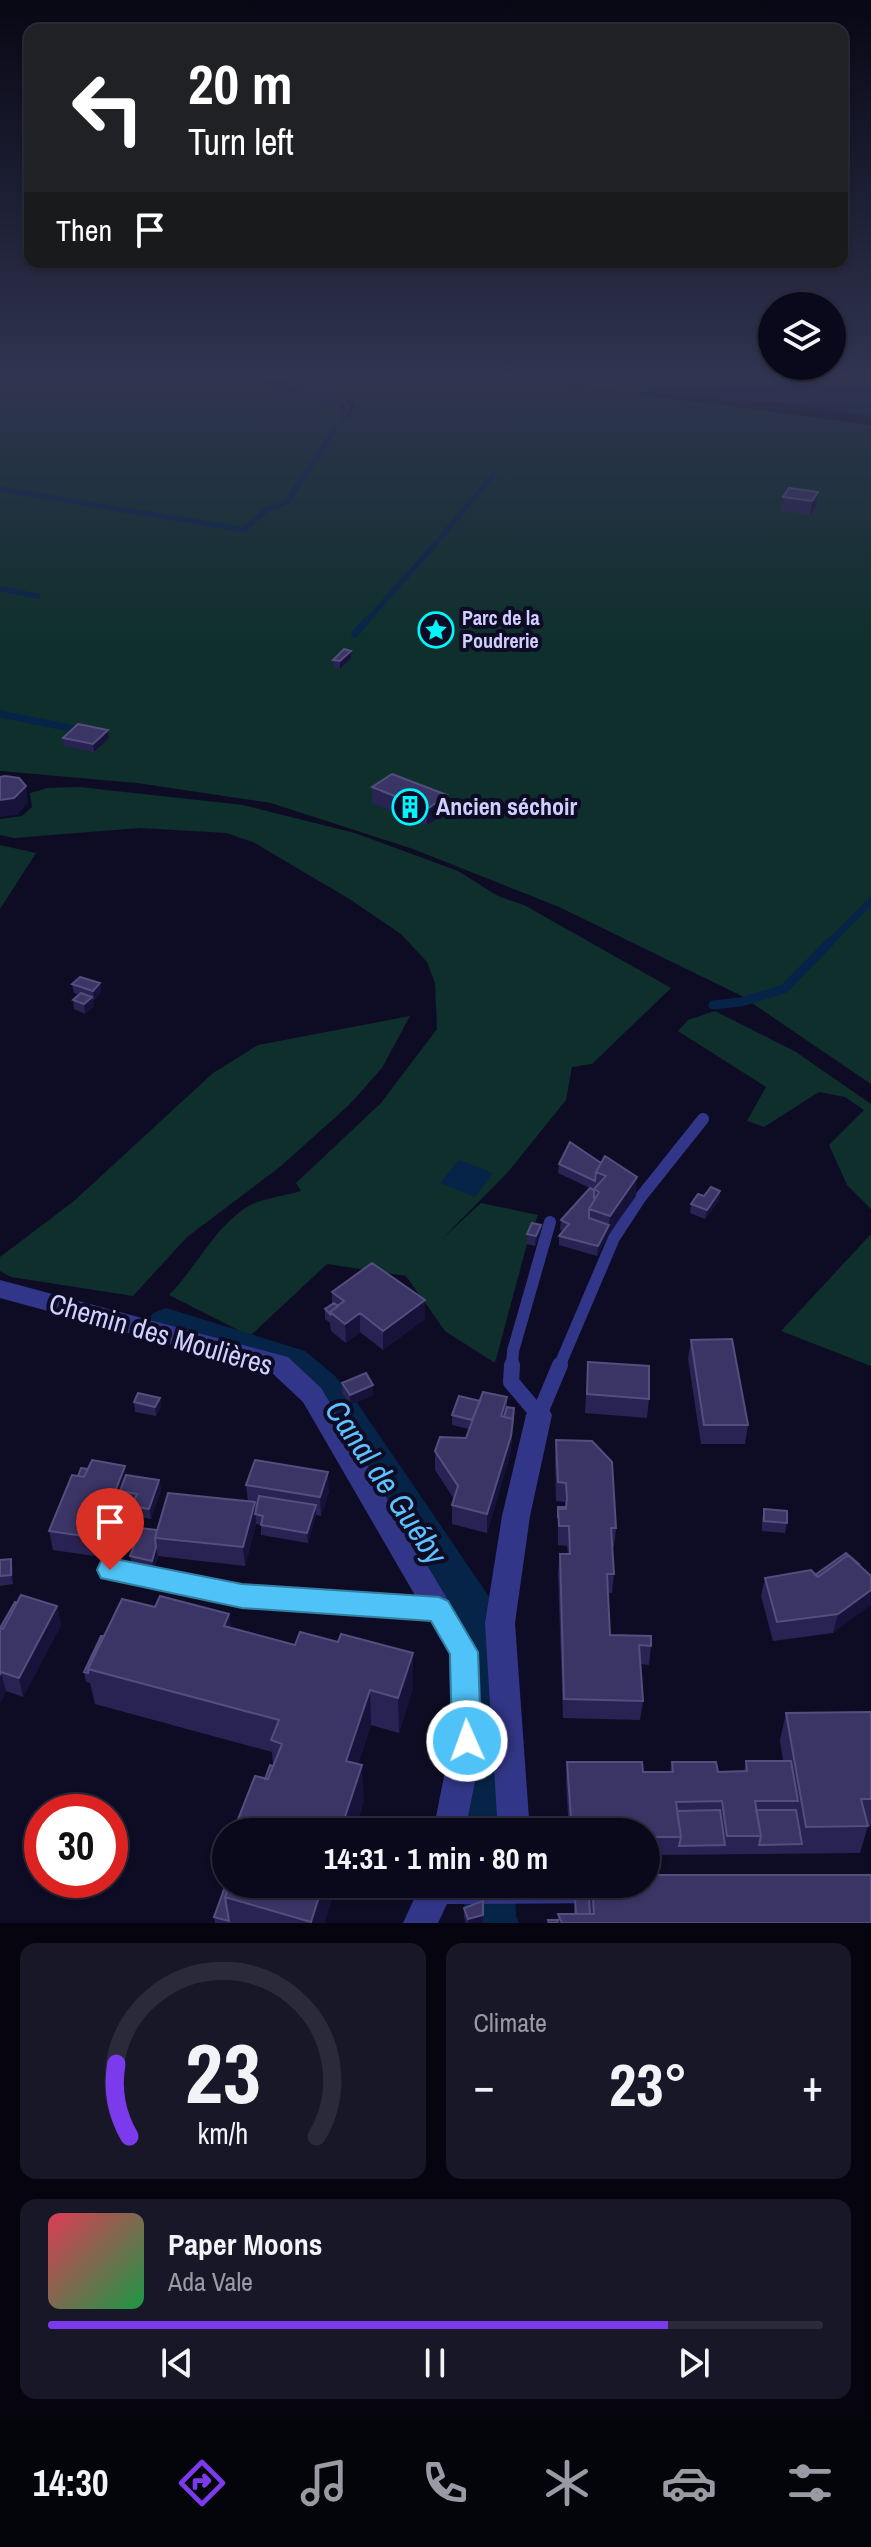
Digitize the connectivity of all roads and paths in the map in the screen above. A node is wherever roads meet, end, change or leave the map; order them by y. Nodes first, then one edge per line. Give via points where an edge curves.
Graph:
1 (703, 1119) dead end
2 (550, 1222) dead end
3 (0, 1289) edge
4 (539, 1415) junction
5 (110, 1570) dead end
6 (439, 1609) junction
7 (452, 1818) edge
8 (513, 1818) edge
9 (432, 1898) edge
10 (420, 1923) edge

1 - 4 lane via 614,1238
2 - 4 lane via 513,1351 511,1382
3 - 6 street, Chemin des Moulières via 279,1364 312,1395
4 - 8 street via 500,1623
5 - 6 lane via 242,1596
6 - 7 street, Chemin des Moulières via 464,1652 467,1741
9 - 10 street

